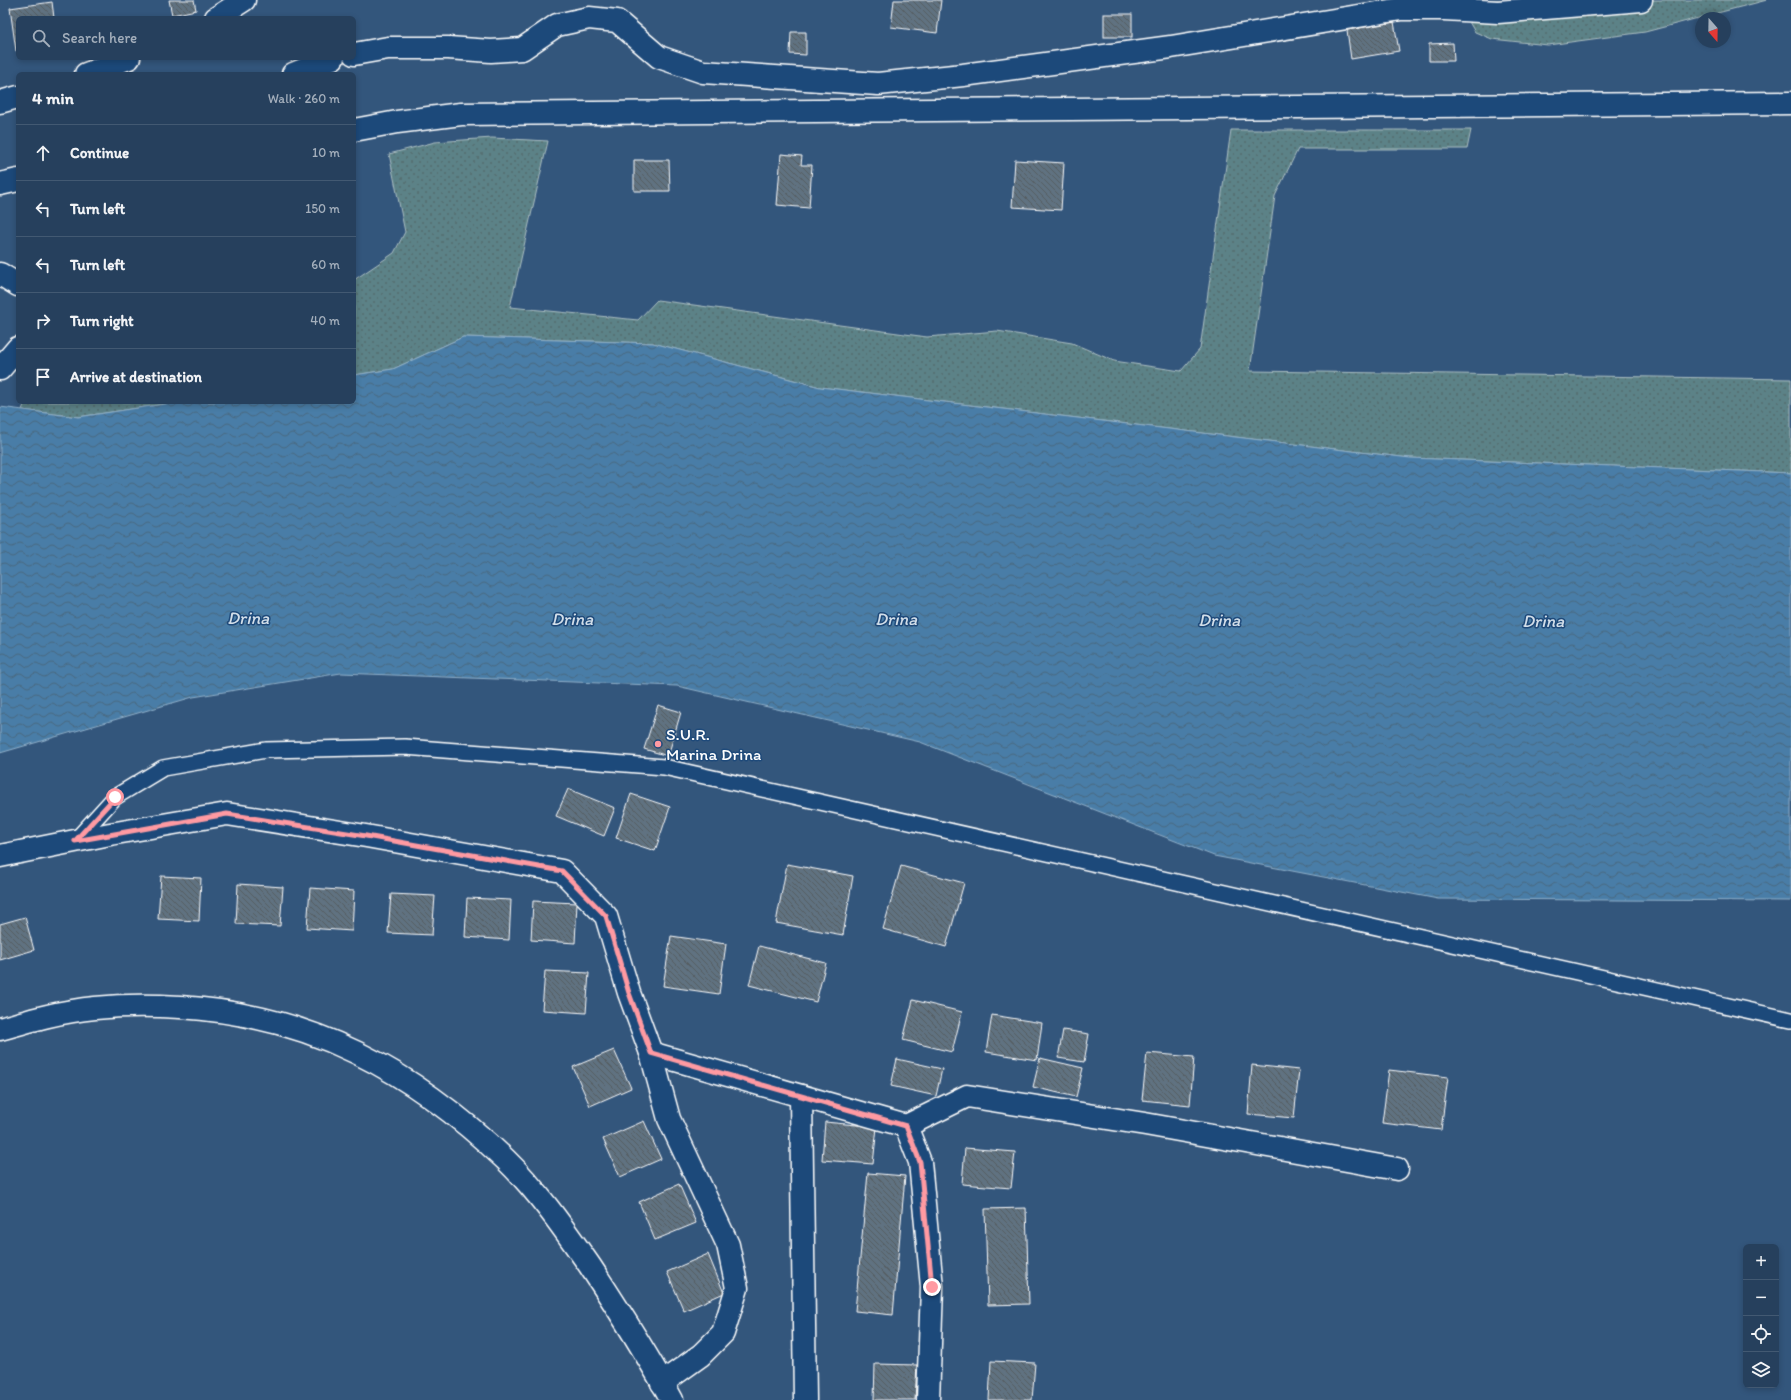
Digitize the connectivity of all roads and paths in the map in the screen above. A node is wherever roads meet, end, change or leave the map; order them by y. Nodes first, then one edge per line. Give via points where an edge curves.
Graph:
1 (244, 0) edge
2 (1641, 0) edge
3 (219, 16) edge
4 (356, 54) edge
5 (124, 60) edge
6 (328, 60) edge
7 (91, 72) edge
8 (298, 72) edge
9 (878, 84) junction
10 (16, 98) edge
11 (0, 102) edge
12 (1791, 103) edge
13 (877, 110) junction
14 (356, 130) edge
15 (16, 180) edge
16 (0, 184) edge
17 (0, 274) edge
18 (16, 284) edge
19 (16, 350) edge
20 (0, 369) edge
21 (75, 841) junction
22 (0, 856) edge
23 (1791, 1020) edge
24 (0, 1029) edge
25 (651, 1053) junction
26 (801, 1096) junction
27 (906, 1126) junction
28 (1397, 1169) dead end
29 (667, 1392) edge
30 (805, 1400) edge
31 (928, 1400) edge

1 - 3 street
2 - 9 street via 1498,12 1401,9 1171,47
4 - 9 street via 388,48 491,51 522,49 558,25 589,18 617,21 660,57 703,72
5 - 7 street
6 - 8 street
9 - 13 street
10 - 11 street
12 - 13 street
13 - 14 street via 461,114
15 - 16 street
17 - 18 street
19 - 20 street
21 - 22 street
21 - 23 lane via 115,797 163,768 266,750 405,747 664,767
21 - 25 street via 227,814 562,871 606,916 629,993
24 - 29 street via 47,1016 95,1008 146,1005 218,1010 292,1026 363,1055 416,1086 456,1117 506,1161 536,1194 567,1233
25 - 26 street
25 - 29 street via 669,1119 728,1245 737,1288 723,1333
26 - 27 street
26 - 30 street
27 - 28 street via 967,1096 1145,1124
27 - 31 street via 920,1162 932,1287

